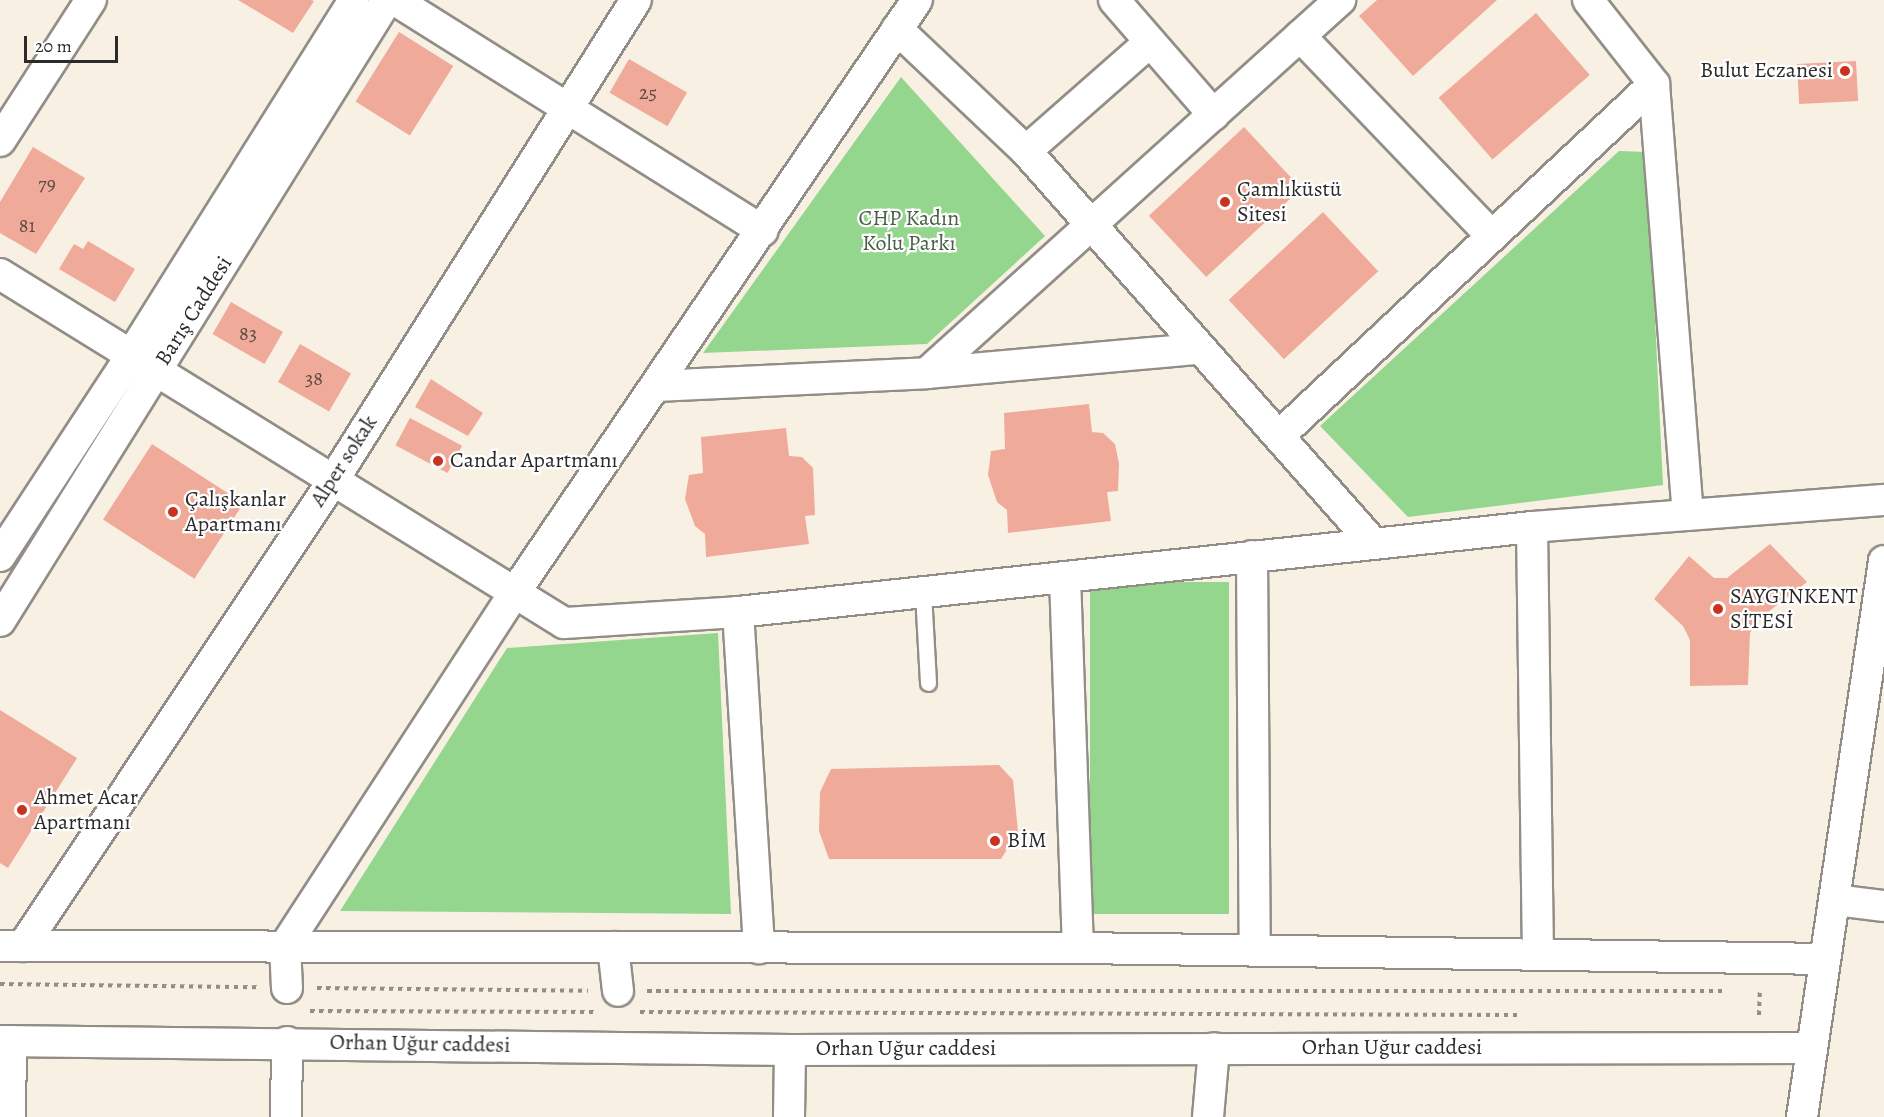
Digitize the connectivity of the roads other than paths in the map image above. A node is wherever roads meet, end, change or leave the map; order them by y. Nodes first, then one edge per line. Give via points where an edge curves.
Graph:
1 (91, 0) edge
2 (354, 0) edge
3 (387, 0) edge
4 (395, 0) edge
5 (636, 0) edge
6 (917, 0) edge
7 (1114, 0) edge
8 (1340, 0) edge
9 (1588, 0) edge
10 (897, 29) junction
11 (1300, 36) junction
12 (1150, 42) junction
13 (1654, 84) junction
14 (568, 109) junction
15 (1214, 115) junction
16 (0, 141) edge
17 (1026, 151) junction
18 (1092, 225) junction
19 (763, 231) junction
20 (1492, 236) junction
21 (0, 274) edge
22 (1198, 350) junction
23 (130, 357) junction
24 (927, 373) junction
25 (156, 374) junction
26 (656, 386) junction
27 (1279, 436) junction
28 (334, 479) junction
29 (1884, 500) edge
30 (1688, 515) junction
31 (1532, 527) junction
32 (1373, 543) junction
33 (0, 556) edge
34 (1252, 556) junction
35 (1884, 561) edge
36 (1065, 577) junction
37 (923, 593) junction
38 (513, 595) junction
39 (738, 612) junction
40 (0, 621) edge
41 (928, 683) dead end
42 (1835, 900) junction
43 (1884, 906) edge
44 (12, 946) edge
45 (285, 946) junction
46 (613, 947) junction
47 (759, 948) junction
48 (1078, 948) junction
49 (1255, 951) junction
50 (1538, 954) junction
51 (1825, 959) junction
52 (293, 999) road end
53 (620, 1005) road end
54 (5, 1041) edge
55 (287, 1042) junction
56 (1214, 1048) junction
57 (1812, 1048) junction
58 (790, 1050) junction
59 (10, 1117) edge
60 (286, 1117) edge
61 (789, 1117) edge
62 (1208, 1117) edge
63 (1802, 1117) edge

1 - 16 street
2 - 23 street, Barış Caddesi
3 - 25 street, Barış Caddesi
4 - 14 street
5 - 14 street, Alper sokak
6 - 10 street
7 - 12 street
8 - 11 street
9 - 13 street
10 - 17 street
10 - 19 street
11 - 15 street
11 - 20 street
12 - 15 street
12 - 17 street
13 - 20 street
13 - 30 street
14 - 19 street
14 - 28 street, Alper sokak
15 - 18 street
17 - 18 street
18 - 22 street
18 - 24 street
19 - 26 street
20 - 27 street
21 - 23 street
22 - 24 street
22 - 27 street
23 - 25 street
23 - 33 street, Barış Caddesi
24 - 26 street
25 - 28 street
25 - 40 street, Barış Caddesi
26 - 38 street
27 - 32 street
28 - 38 street
28 - 44 street, Alper sokak
29 - 30 street
30 - 31 street
31 - 32 street
31 - 50 street
32 - 34 street
34 - 36 street
34 - 49 street
35 - 42 street
36 - 37 street
36 - 48 street
37 - 39 street
37 - 41 lane
38 - 39 street via 564,623
38 - 45 street
39 - 47 street
42 - 43 street
42 - 51 street
44 - 45 street
45 - 46 street
45 - 52 street
46 - 47 street
46 - 53 street
47 - 48 street
48 - 49 street
49 - 50 street
50 - 51 street
51 - 57 street
54 - 55 street, Orhan Uğur caddesi
54 - 59 street
55 - 58 street, Orhan Uğur caddesi
55 - 60 street
56 - 57 street, Orhan Uğur caddesi
56 - 58 street, Orhan Uğur caddesi
56 - 62 street
57 - 63 street
58 - 61 street

